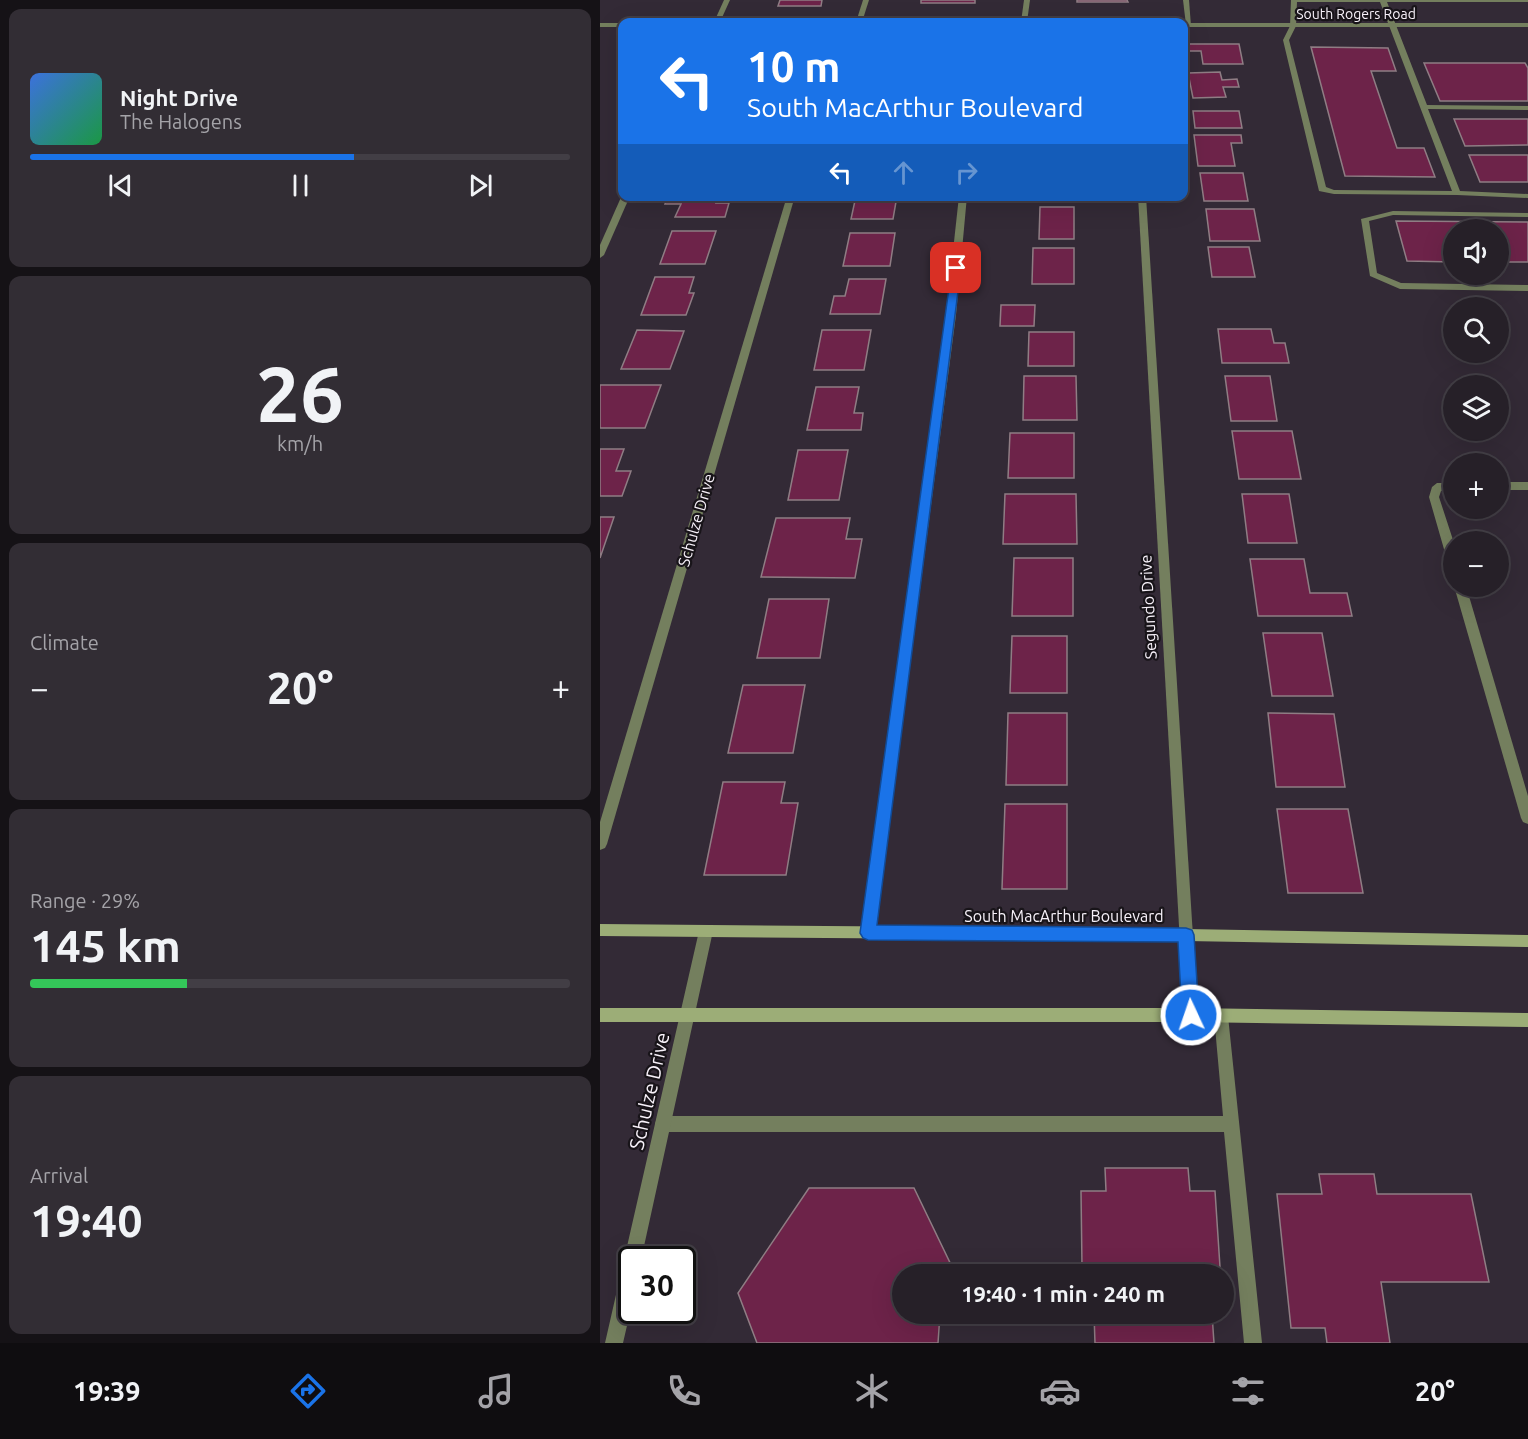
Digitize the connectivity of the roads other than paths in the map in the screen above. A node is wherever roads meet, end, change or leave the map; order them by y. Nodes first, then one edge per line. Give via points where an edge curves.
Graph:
1 (727, 0) edge
2 (866, 0) edge
3 (1027, 0) edge
4 (1186, 0) edge
5 (1294, 0) edge
6 (1528, 0) edge
7 (1383, 1) edge
8 (719, 18) edge
9 (860, 18) edge
10 (1025, 18) edge
11 (1186, 18) edge
12 (600, 25) edge
13 (618, 25) edge
14 (1188, 25) edge
15 (1528, 25) edge
16 (1293, 26) junction
17 (1394, 26) junction
18 (1425, 107) junction
19 (1528, 108) edge
20 (1457, 193) junction
21 (1528, 196) edge
22 (624, 201) edge
23 (790, 201) edge
24 (962, 201) edge
25 (1142, 201) edge
26 (1528, 215) edge
27 (600, 255) edge
28 (1528, 288) edge
29 (1509, 486) edge
30 (1528, 486) edge
31 (1443, 487) edge
32 (1444, 531) edge
33 (1464, 597) edge
34 (1528, 818) edge
35 (600, 844) edge
36 (600, 930) edge
37 (706, 931) junction
38 (868, 933) junction
39 (1186, 935) junction
40 (1528, 941) edge
41 (600, 1015) edge
42 (687, 1015) junction
43 (1191, 1015) junction
44 (1221, 1016) junction
45 (1528, 1020) edge
46 (663, 1124) junction
47 (1232, 1124) junction
48 (636, 1246) edge
49 (618, 1324) edge
50 (614, 1343) edge
51 (1253, 1343) edge

1 - 8 street
2 - 9 street
3 - 10 street
4 - 11 street
5 - 7 street
5 - 16 street
6 - 7 street
7 - 17 street
12 - 13 street
14 - 16 street, South Rogers Road
15 - 17 street, South Rogers Road
16 - 17 street, South Rogers Road
16 - 20 street via 1287,40 1322,189
17 - 18 street
18 - 19 street
18 - 20 street
20 - 21 street
22 - 27 street
23 - 35 street, Schulze Drive
24 - 38 street via 951,315
25 - 39 street, Segundo Drive
26 - 28 street via 1393,213 1365,219 1373,274 1400,286
29 - 30 street
31 - 32 street via 1437,487 1434,497
33 - 34 street
36 - 37 main road, South MacArthur Boulevard
37 - 38 main road, South MacArthur Boulevard
37 - 42 street, Schulze Drive
38 - 39 main road, South MacArthur Boulevard
39 - 40 main road, South MacArthur Boulevard
39 - 43 street, Segundo Drive
41 - 42 main road
42 - 43 main road
42 - 46 street, Schulze Drive
43 - 44 main road
44 - 45 main road
44 - 47 street
46 - 47 street
46 - 48 street, Schulze Drive
47 - 51 street
49 - 50 street

